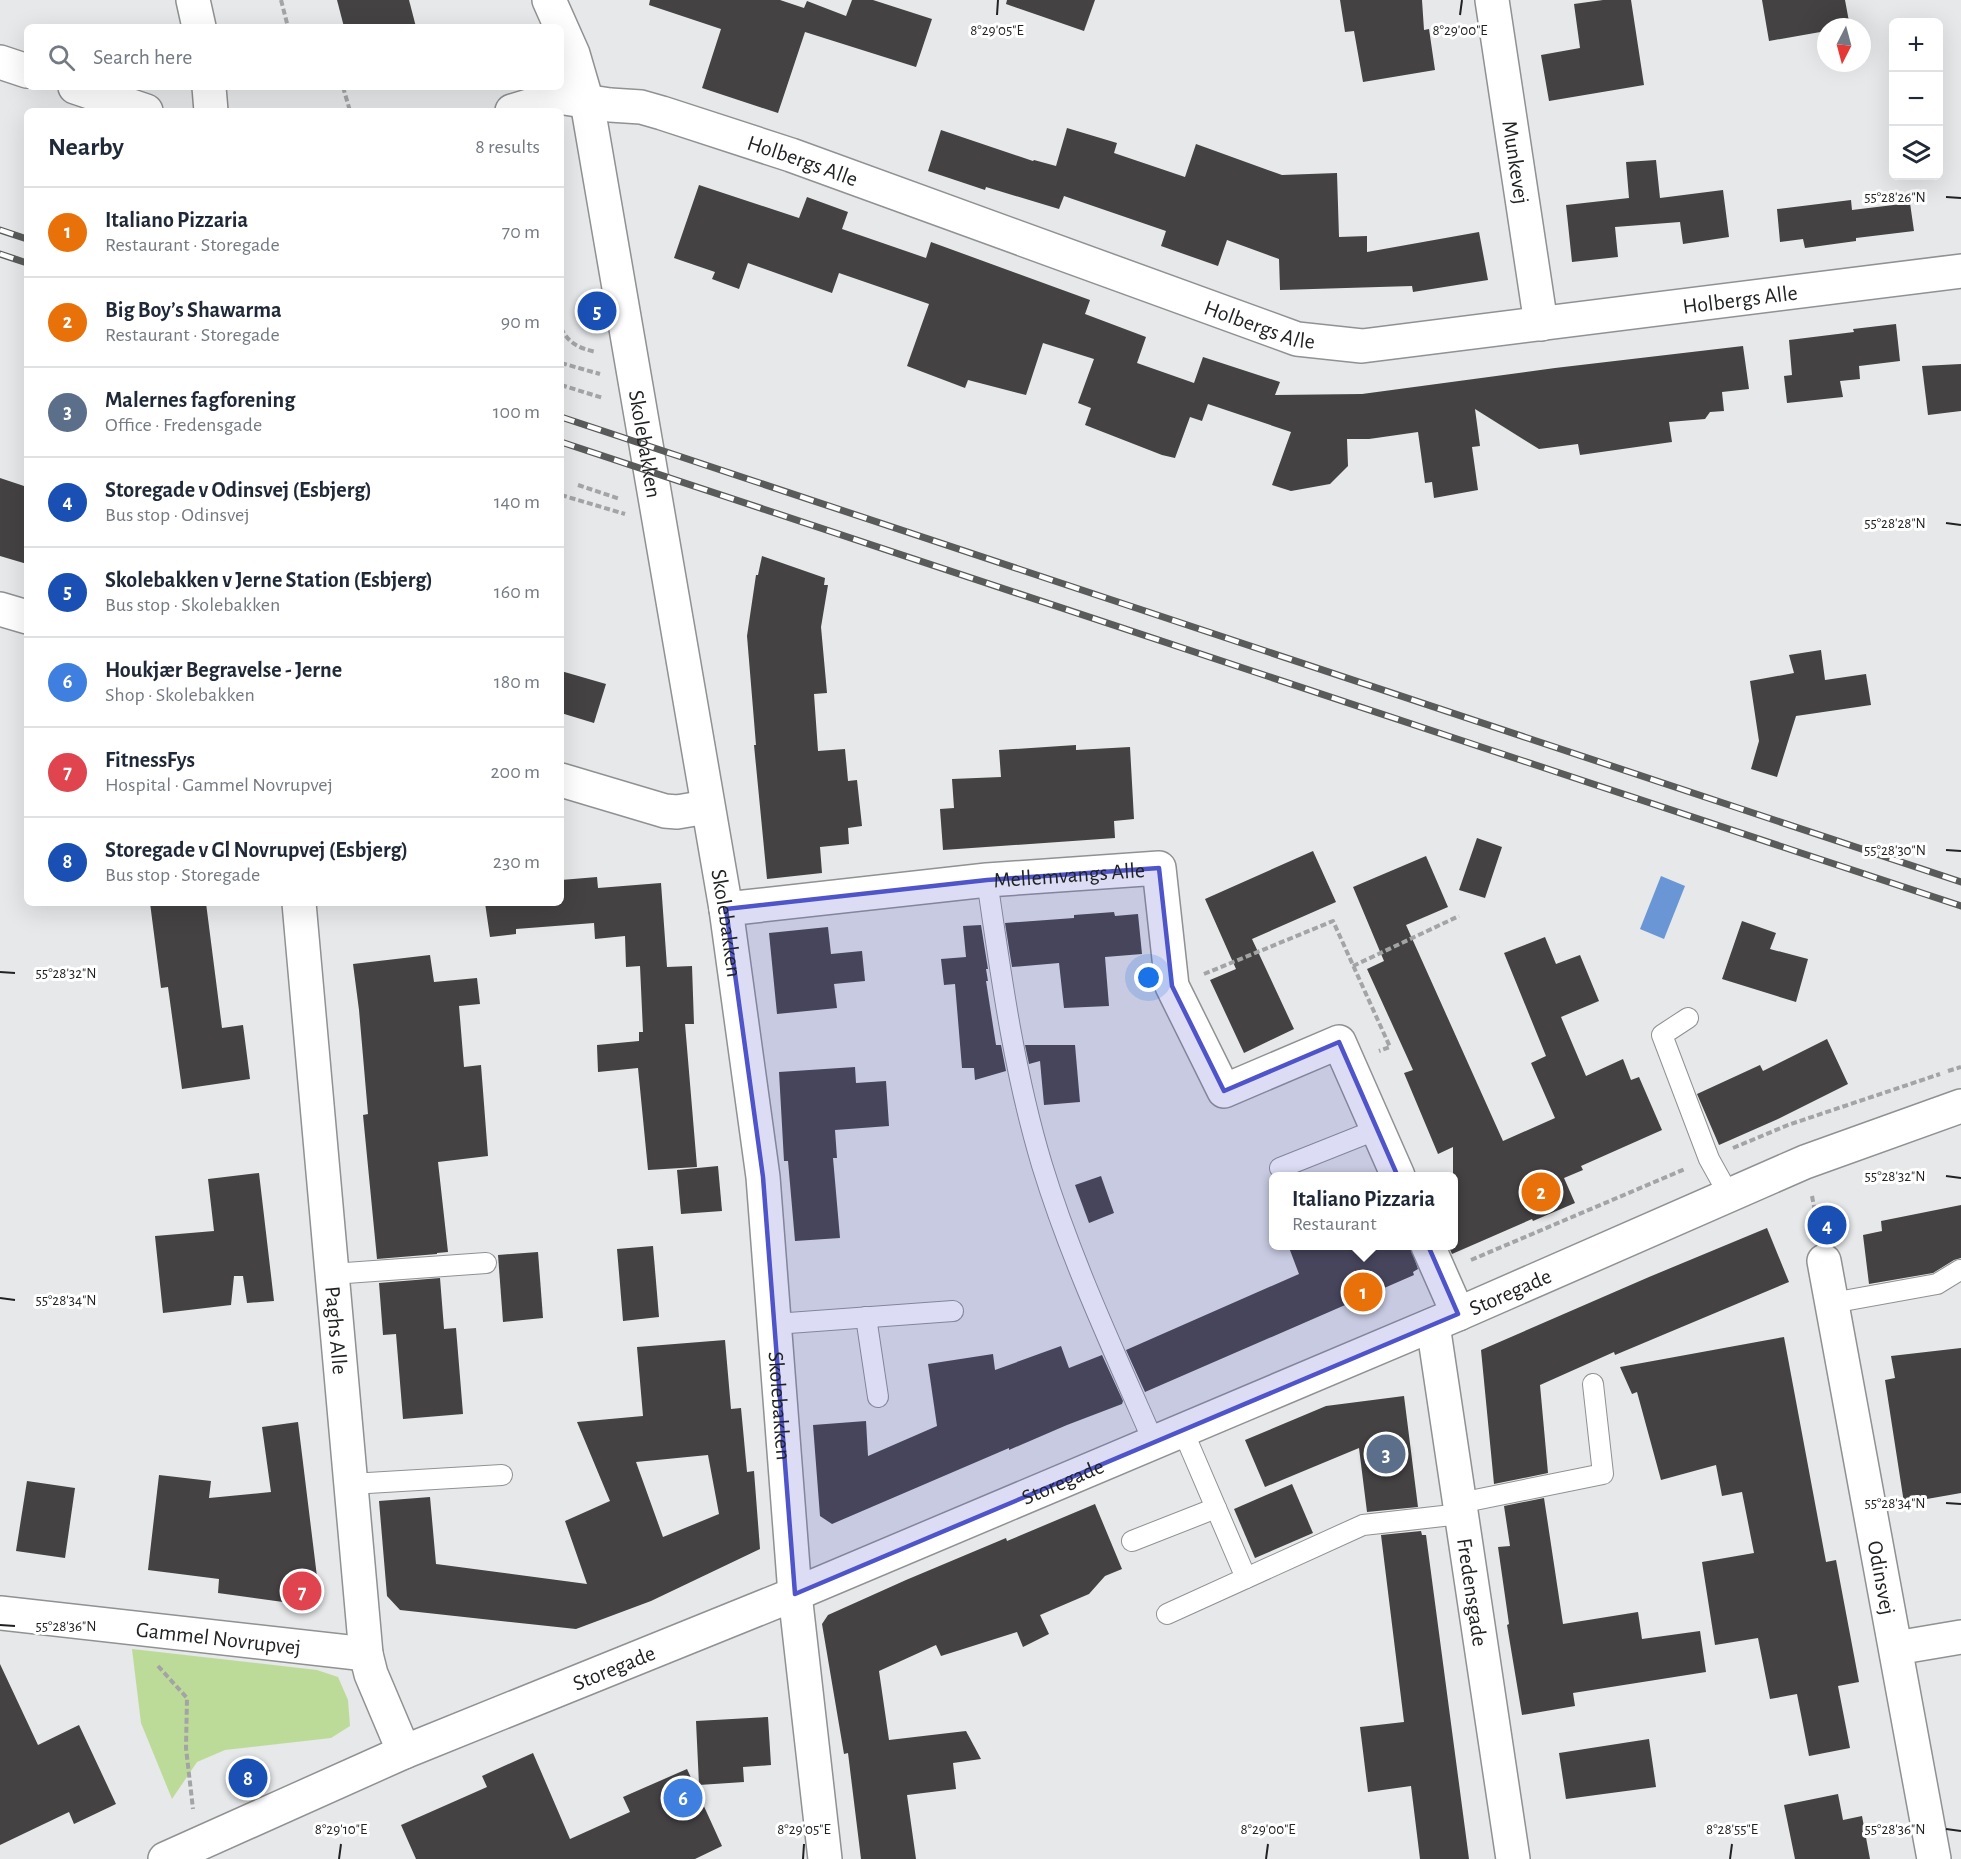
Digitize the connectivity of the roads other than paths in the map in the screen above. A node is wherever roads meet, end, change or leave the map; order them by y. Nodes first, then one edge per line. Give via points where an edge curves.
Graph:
1 (193, 0) edge
2 (549, 0) edge
3 (1492, 0) edge
4 (198, 24) edge
5 (560, 24) edge
6 (564, 34) edge
7 (0, 62) edge
8 (24, 70) edge
9 (84, 90) edge
10 (209, 90) edge
11 (587, 102) junction
12 (137, 108) edge
13 (211, 108) edge
14 (522, 108) edge
15 (1961, 271) edge
16 (1541, 324) junction
17 (0, 609) edge
18 (24, 616) edge
19 (564, 781) edge
20 (707, 807) junction
21 (987, 880) junction
22 (299, 906) edge
23 (726, 909) junction
24 (1688, 1018) dead end
25 (1961, 1106) edge
26 (1378, 1129) junction
27 (1280, 1168) dead end
28 (1396, 1172) edge
29 (1729, 1195) junction
30 (1429, 1250) edge
31 (1824, 1261) road end
32 (486, 1263) dead end
33 (1960, 1270) edge
34 (332, 1274) junction
35 (1832, 1303) junction
36 (953, 1311) dead end
37 (866, 1317) junction
38 (1445, 1319) junction
39 (775, 1324) junction
40 (1593, 1384) dead end
41 (878, 1397) dead end
42 (1168, 1437) junction
43 (502, 1475) dead end
44 (351, 1484) junction
45 (1216, 1508) junction
46 (1461, 1508) junction
47 (1132, 1541) dead end
48 (1246, 1578) junction
49 (795, 1594) junction
50 (0, 1613) edge
51 (1167, 1614) dead end
52 (1961, 1637) edge
53 (1896, 1648) junction
54 (366, 1654) junction
55 (404, 1752) junction
56 (165, 1859) edge
57 (825, 1859) edge
58 (1513, 1859) edge
59 (1934, 1859) edge

1 - 4 street
2 - 5 street, Skolebakken
3 - 16 street, Munkevej
6 - 11 street, Skolebakken
7 - 8 street
9 - 12 street
10 - 13 street
11 - 14 street, Holbergs Alle via 558,97
11 - 16 street, Holbergs Alle via 641,107 791,155 1297,339 1362,346
11 - 20 street, Skolebakken
15 - 16 street, Holbergs Alle
17 - 18 street
19 - 20 street via 665,811
20 - 23 street, Skolebakken
21 - 23 street, Mellemvangs Alle
21 - 26 street, Mellemvangs Alle via 1159,868 1172,986 1224,1091 1339,1042
21 - 42 lane via 1011,1041 1042,1165 1077,1266
22 - 34 street, Paghs Alle
23 - 39 street, Skolebakken via 763,1177
24 - 29 lane via 1662,1035 1709,1159
25 - 29 street, Storegade via 1806,1162
26 - 27 lane
26 - 28 street, Mellemvangs Alle
29 - 38 street, Storegade
30 - 38 street
31 - 35 street, Odinsvej
32 - 34 lane
33 - 35 lane via 1937,1284
34 - 44 street, Paghs Alle
35 - 53 street, Odinsvej
36 - 37 lane
37 - 39 lane
37 - 41 lane
38 - 42 street, Storegade
38 - 46 street, Fredensgade
39 - 49 street, Skolebakken
40 - 46 lane via 1603,1474
42 - 45 lane
42 - 49 street, Storegade
43 - 44 lane
44 - 54 street, Paghs Alle
45 - 47 lane
45 - 48 lane
46 - 48 lane via 1363,1525
46 - 58 street, Fredensgade
48 - 51 lane
49 - 55 street, Storegade
49 - 57 street, Skolebakken
50 - 54 street, Gammel Novrupvej
52 - 53 street
53 - 59 street, Odinsvej
54 - 55 street, Paghs Alle
55 - 56 street, Storegade

